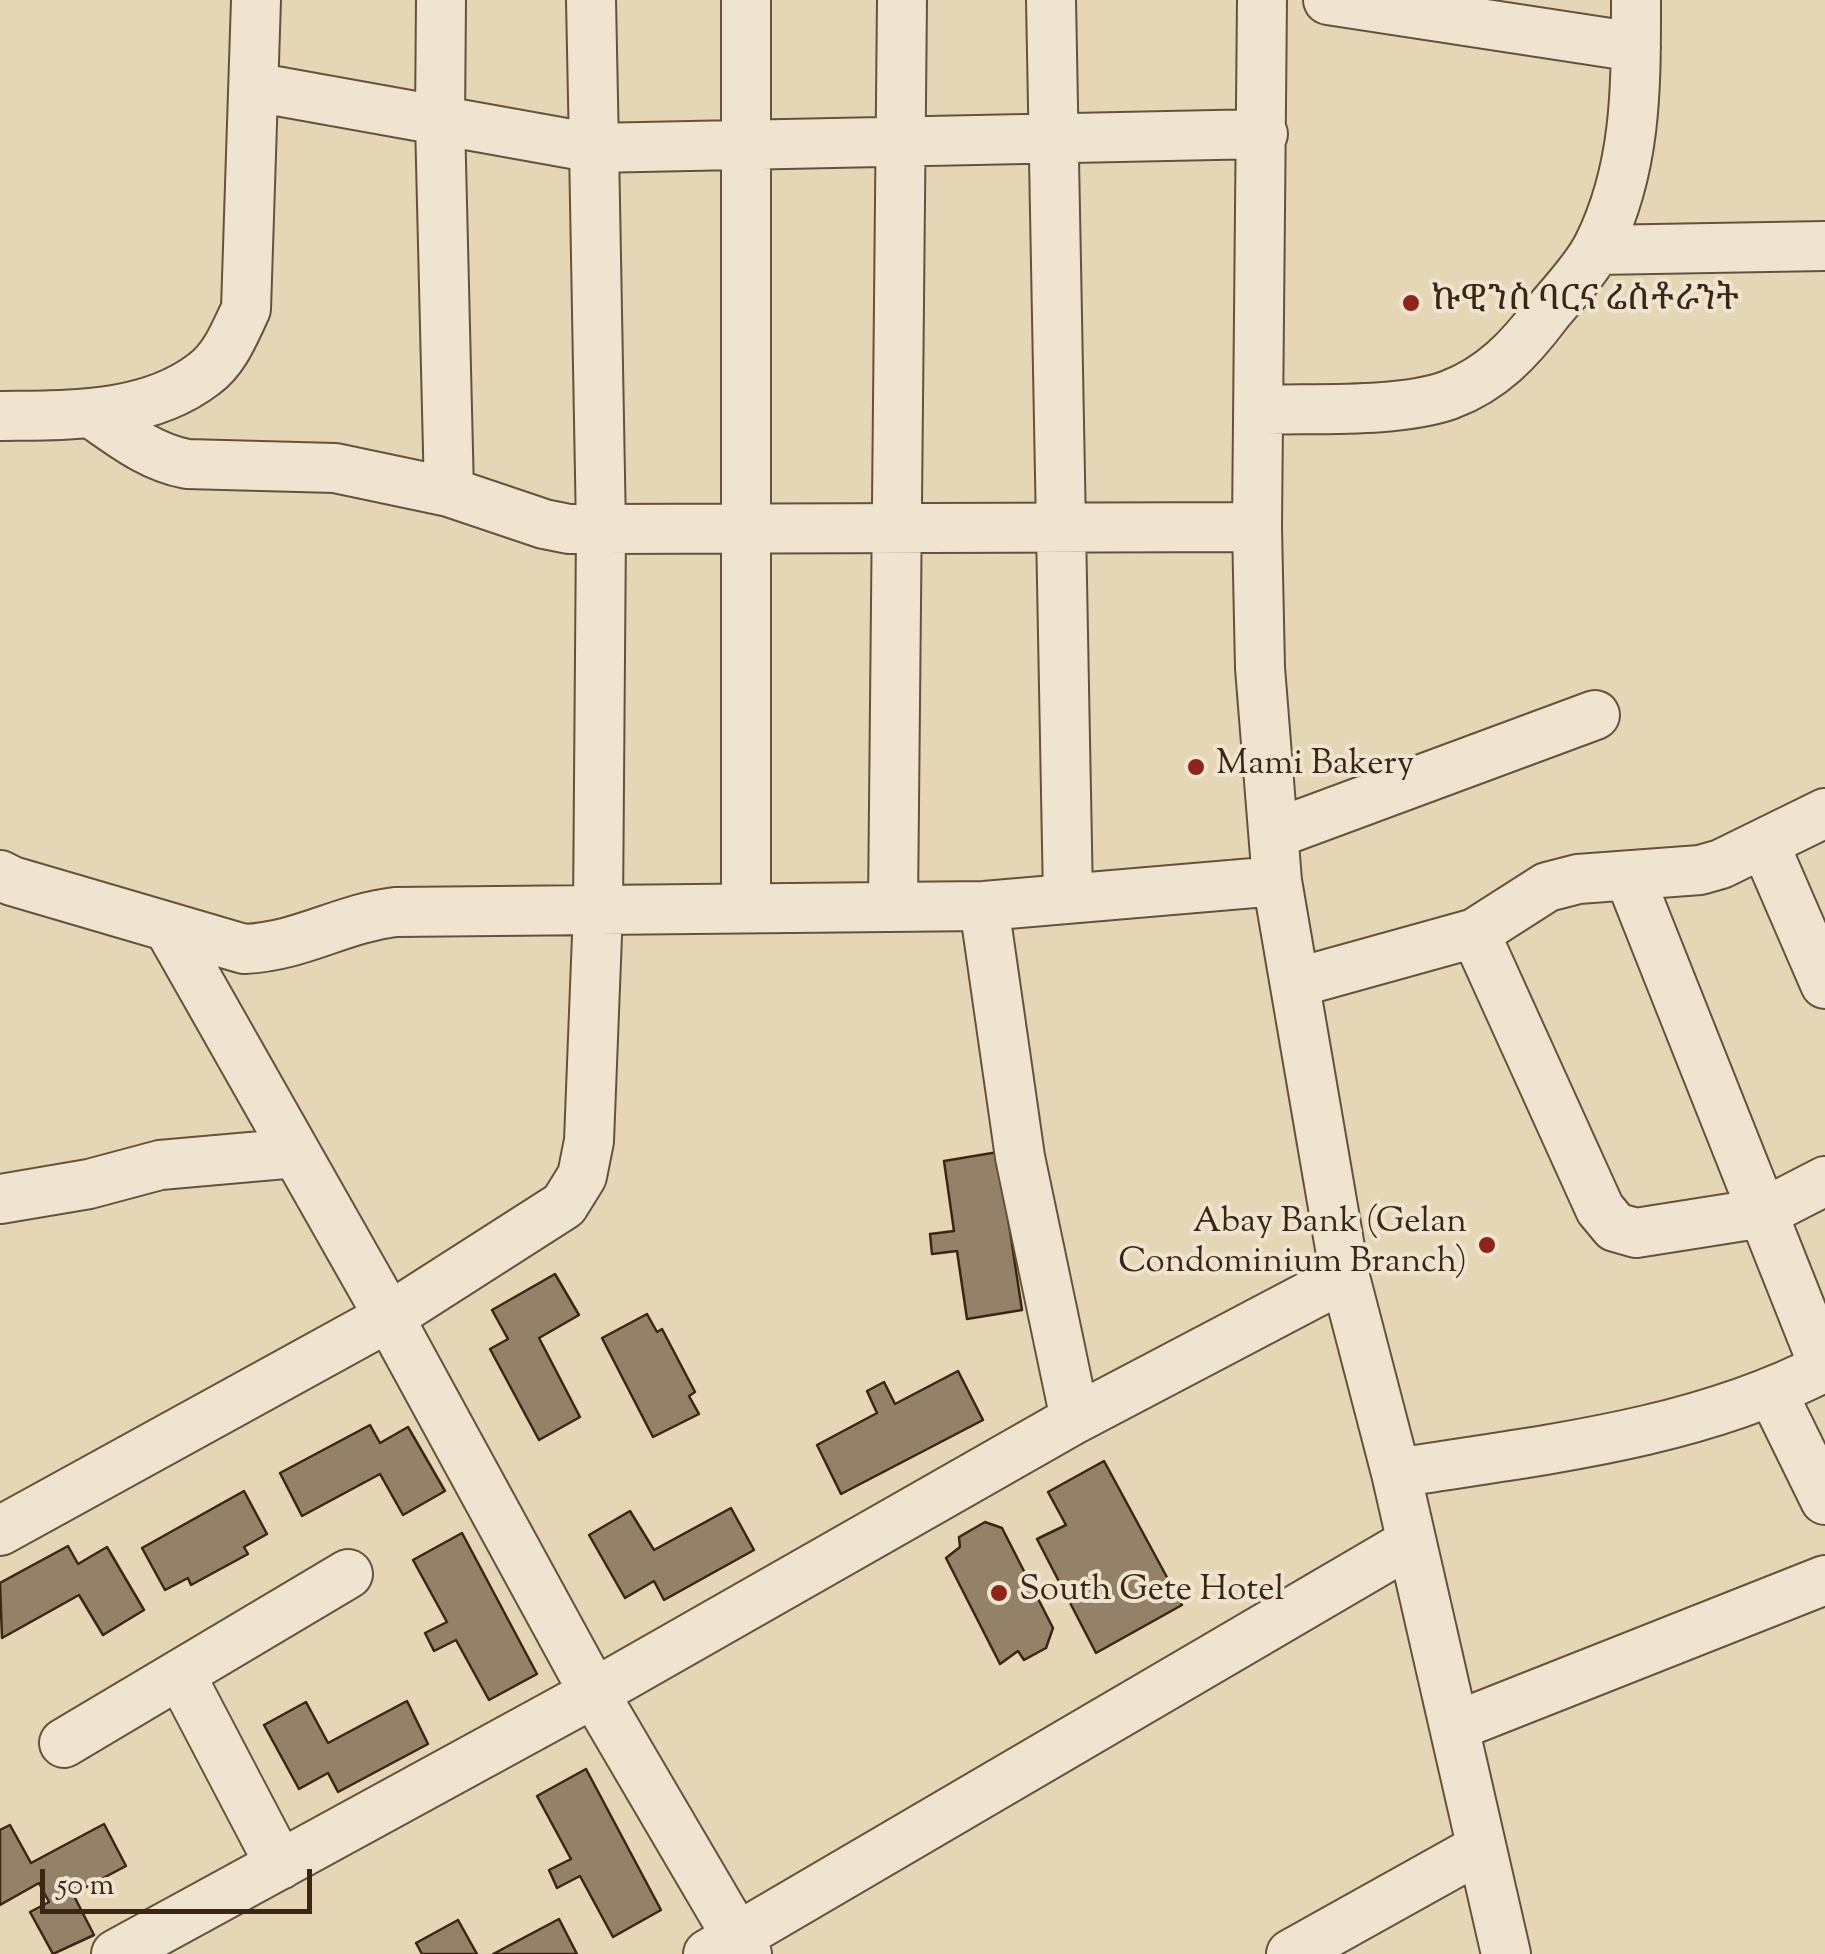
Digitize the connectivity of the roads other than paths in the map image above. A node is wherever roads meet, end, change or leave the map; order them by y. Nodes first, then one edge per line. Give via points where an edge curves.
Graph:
1 (256, 0) edge
2 (441, 0) edge
3 (592, 0) edge
4 (746, 0) edge
5 (902, 0) edge
6 (1051, 0) edge
7 (1262, 0) edge
8 (1328, 0) edge
9 (1636, 0) edge
10 (1636, 46) junction
11 (254, 87) junction
12 (440, 121) junction
13 (1263, 134) junction
14 (1053, 138) junction
15 (901, 142) junction
16 (744, 145) junction
17 (594, 148) junction
18 (1825, 246) edge
19 (1596, 250) junction
20 (1259, 410) junction
21 (94, 415) junction
22 (0, 416) edge
23 (449, 492) junction
24 (1059, 527) junction
25 (1257, 527) junction
26 (600, 528) junction
27 (745, 528) junction
28 (899, 528) junction
29 (1594, 715) dead end
30 (1825, 812) edge
31 (1274, 834) junction
32 (1764, 843) junction
33 (0, 875) edge
34 (1628, 876) junction
35 (1277, 881) junction
36 (1068, 898) junction
37 (894, 906) junction
38 (984, 906) junction
39 (746, 908) junction
40 (598, 910) junction
41 (168, 927) junction
42 (1476, 933) junction
43 (1295, 983) junction
44 (1825, 984) edge
45 (296, 1153) junction
46 (1825, 1182) edge
47 (0, 1199) edge
48 (1763, 1213) junction
49 (1346, 1277) junction
50 (389, 1317) junction
51 (1825, 1367) edge
52 (1773, 1394) junction
53 (1075, 1419) junction
54 (1396, 1473) junction
55 (1825, 1500) edge
56 (0, 1531) edge
57 (1410, 1543) junction
58 (348, 1574) dead end
59 (1825, 1580) edge
60 (180, 1674) junction
61 (594, 1692) junction
62 (1456, 1726) junction
63 (64, 1742) dead end
64 (1481, 1848) junction
65 (280, 1864) junction
66 (731, 1948) edge
67 (116, 1954) edge
68 (1291, 1954) edge
69 (1506, 1954) edge

1 - 11 street
2 - 12 street
3 - 17 street
4 - 16 street
5 - 15 street
6 - 14 street
7 - 13 street
8 - 10 street
9 - 10 street
10 - 19 street via 1630,152
11 - 12 street
11 - 21 street via 246,309 229,345 205,374 162,396
12 - 17 street
12 - 23 street
13 - 14 street
13 - 20 street
14 - 15 street
14 - 24 street
15 - 16 street
15 - 28 street
16 - 17 street
16 - 27 street
17 - 26 street
18 - 19 street
19 - 20 street via 1517,352 1482,379 1406,404
20 - 25 street
21 - 22 street
21 - 23 street via 165,460 335,468
23 - 26 street via 544,524
24 - 25 street
24 - 28 street
24 - 36 street
25 - 31 street
26 - 27 street
26 - 40 street
27 - 28 street
27 - 39 street
28 - 37 street
29 - 31 street
30 - 32 street
31 - 35 street
32 - 34 street via 1700,870
32 - 44 street
33 - 41 street
34 - 42 street via 1547,886
34 - 48 street
35 - 36 street
35 - 43 street
36 - 38 street
37 - 38 street
37 - 39 street
38 - 53 street via 1020,1156
39 - 40 street
40 - 41 street via 395,912 364,916 276,948 244,949
40 - 50 street via 590,1141 582,1176 564,1205
41 - 45 street
42 - 43 street
42 - 48 street via 1600,1208 1615,1227 1636,1234
43 - 49 street
45 - 47 street via 160,1165
45 - 50 street
46 - 48 street
48 - 51 street
49 - 53 street
49 - 54 street
50 - 56 street
50 - 61 street
51 - 52 street
52 - 54 street via 1621,1437
52 - 55 street
53 - 61 street
54 - 57 street
57 - 62 street
57 - 66 street
58 - 60 street
59 - 62 street
60 - 63 street
60 - 65 street
61 - 65 street
61 - 66 street
62 - 64 street
64 - 68 street
64 - 69 street
65 - 67 street

